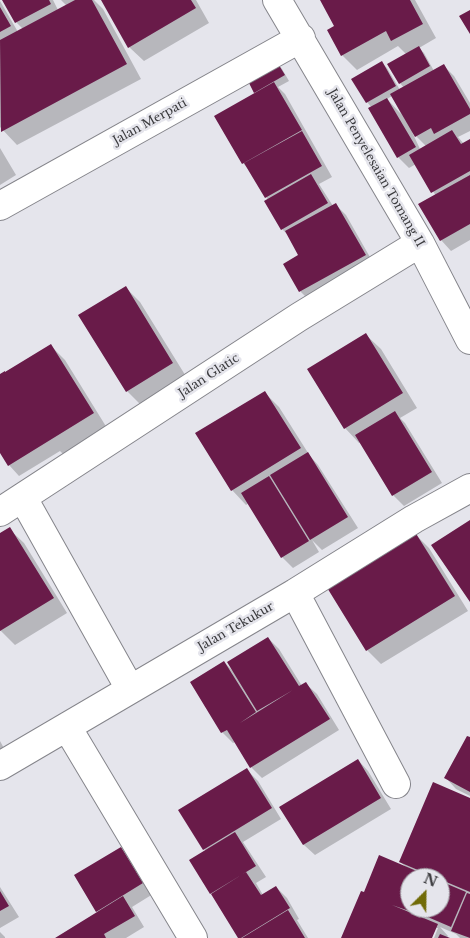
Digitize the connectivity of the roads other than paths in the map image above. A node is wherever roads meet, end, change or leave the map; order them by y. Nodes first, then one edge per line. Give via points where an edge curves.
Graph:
1 (277, 0) edge
2 (300, 38) junction
3 (0, 206) edge
4 (420, 243) junction
5 (470, 340) edge
6 (470, 488) edge
7 (11, 505) edge
8 (295, 593) junction
9 (130, 689) junction
10 (67, 727) junction
11 (0, 766) edge
12 (396, 784) dead end
13 (193, 938) edge

1 - 2 street, Jalan Penyelesaian Tomang II
2 - 3 street, Jalan Merpati
2 - 4 street, Jalan Penyelesaian Tomang II
4 - 5 street, Jalan Penyelesaian Tomang II
4 - 7 street, Jalan Glatic via 299,317
6 - 8 street, Jalan Tekukur
7 - 9 street
8 - 9 street, Jalan Tekukur
8 - 12 street
9 - 10 street, Jalan Tekukur
10 - 11 street, Jalan Tekukur
10 - 13 street

